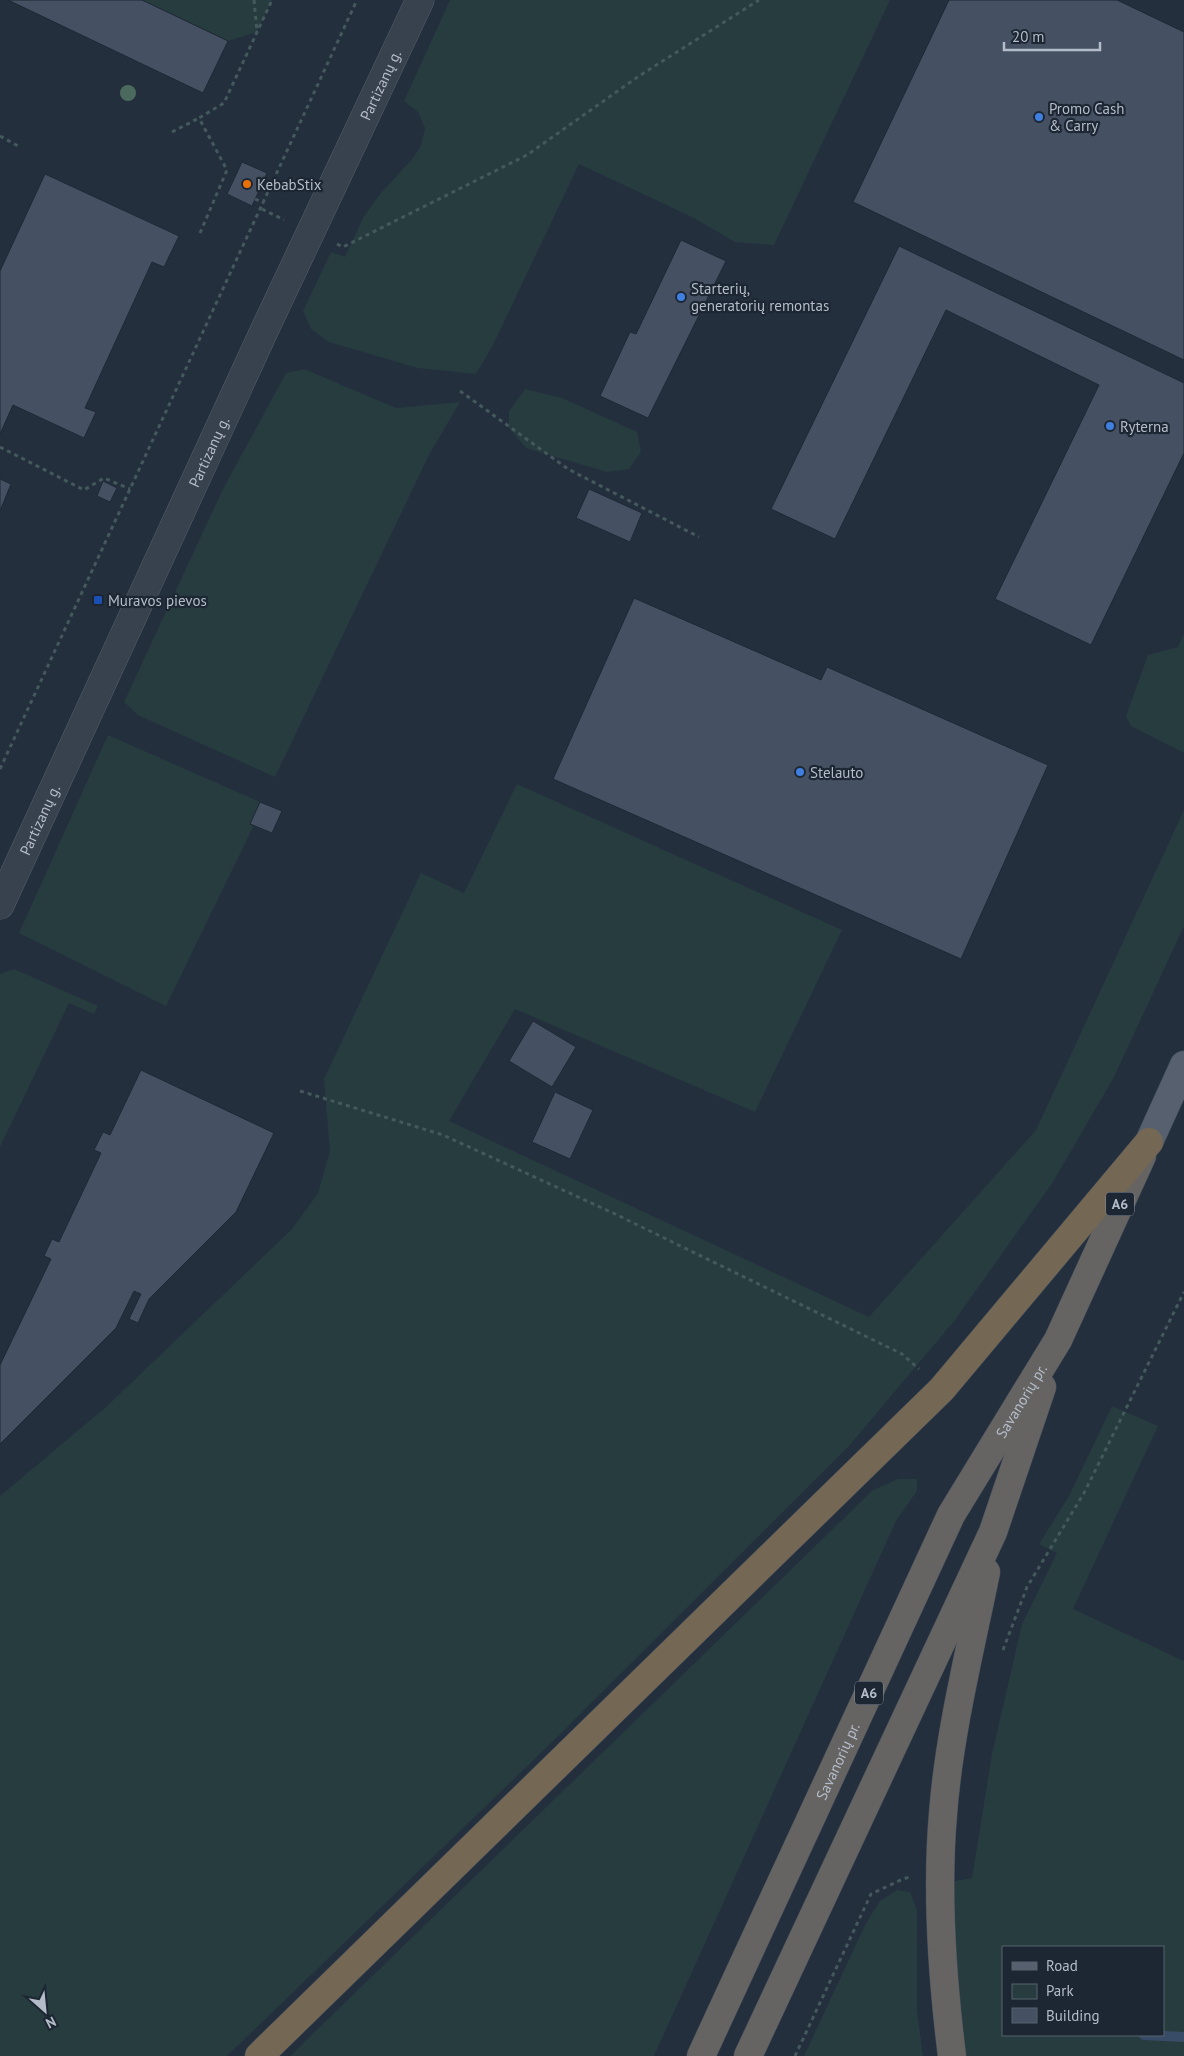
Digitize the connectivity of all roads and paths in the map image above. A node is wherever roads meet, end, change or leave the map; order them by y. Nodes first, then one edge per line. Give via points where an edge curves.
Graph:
1 (254, 0) edge
2 (272, 0) edge
3 (357, 0) edge
4 (420, 0) edge
5 (759, 0) edge
6 (257, 32) junction
7 (199, 118) junction
8 (172, 132) dead end
9 (0, 136) edge
10 (20, 147) dead end
11 (255, 199) dead end
12 (264, 203) junction
13 (200, 233) dead end
14 (343, 247) dead end
15 (460, 391) dead end
16 (0, 447) edge
17 (130, 489) junction
18 (699, 537) dead end
19 (0, 769) edge
20 (0, 905) edge
21 (1184, 1066) edge
22 (300, 1091) dead end
23 (1148, 1142) junction
24 (1184, 1292) edge
25 (1058, 1340) junction
26 (1140, 1381) dead end
27 (942, 1389) junction
28 (993, 1532) junction
29 (259, 2056) edge
30 (701, 2056) edge
31 (748, 2056) edge
32 (952, 2056) edge

1 - 6 path
2 - 6 path
3 - 12 path
4 - 20 street, Partizanų g.
5 - 14 path via 639,76 527,155
6 - 7 path via 224,104
7 - 8 path
7 - 13 path via 227,170
9 - 10 path
11 - 12 path
12 - 17 path
15 - 18 path via 568,469
16 - 17 path via 84,490 104,478
17 - 19 path
21 - 23 main road, Savanorių pr. / A6
22 - 27 path via 443,1135 613,1213 902,1354
23 - 25 highway, Savanorių pr. / A6
23 - 27 highway
24 - 26 path
25 - 28 highway, Savanorių pr. / A6
25 - 30 highway, Savanorių pr. / A6 via 951,1515
27 - 29 highway
28 - 31 highway, Savanorių pr. / A6
28 - 32 highway via 950,1754 943,1813 940,1872 944,1994

